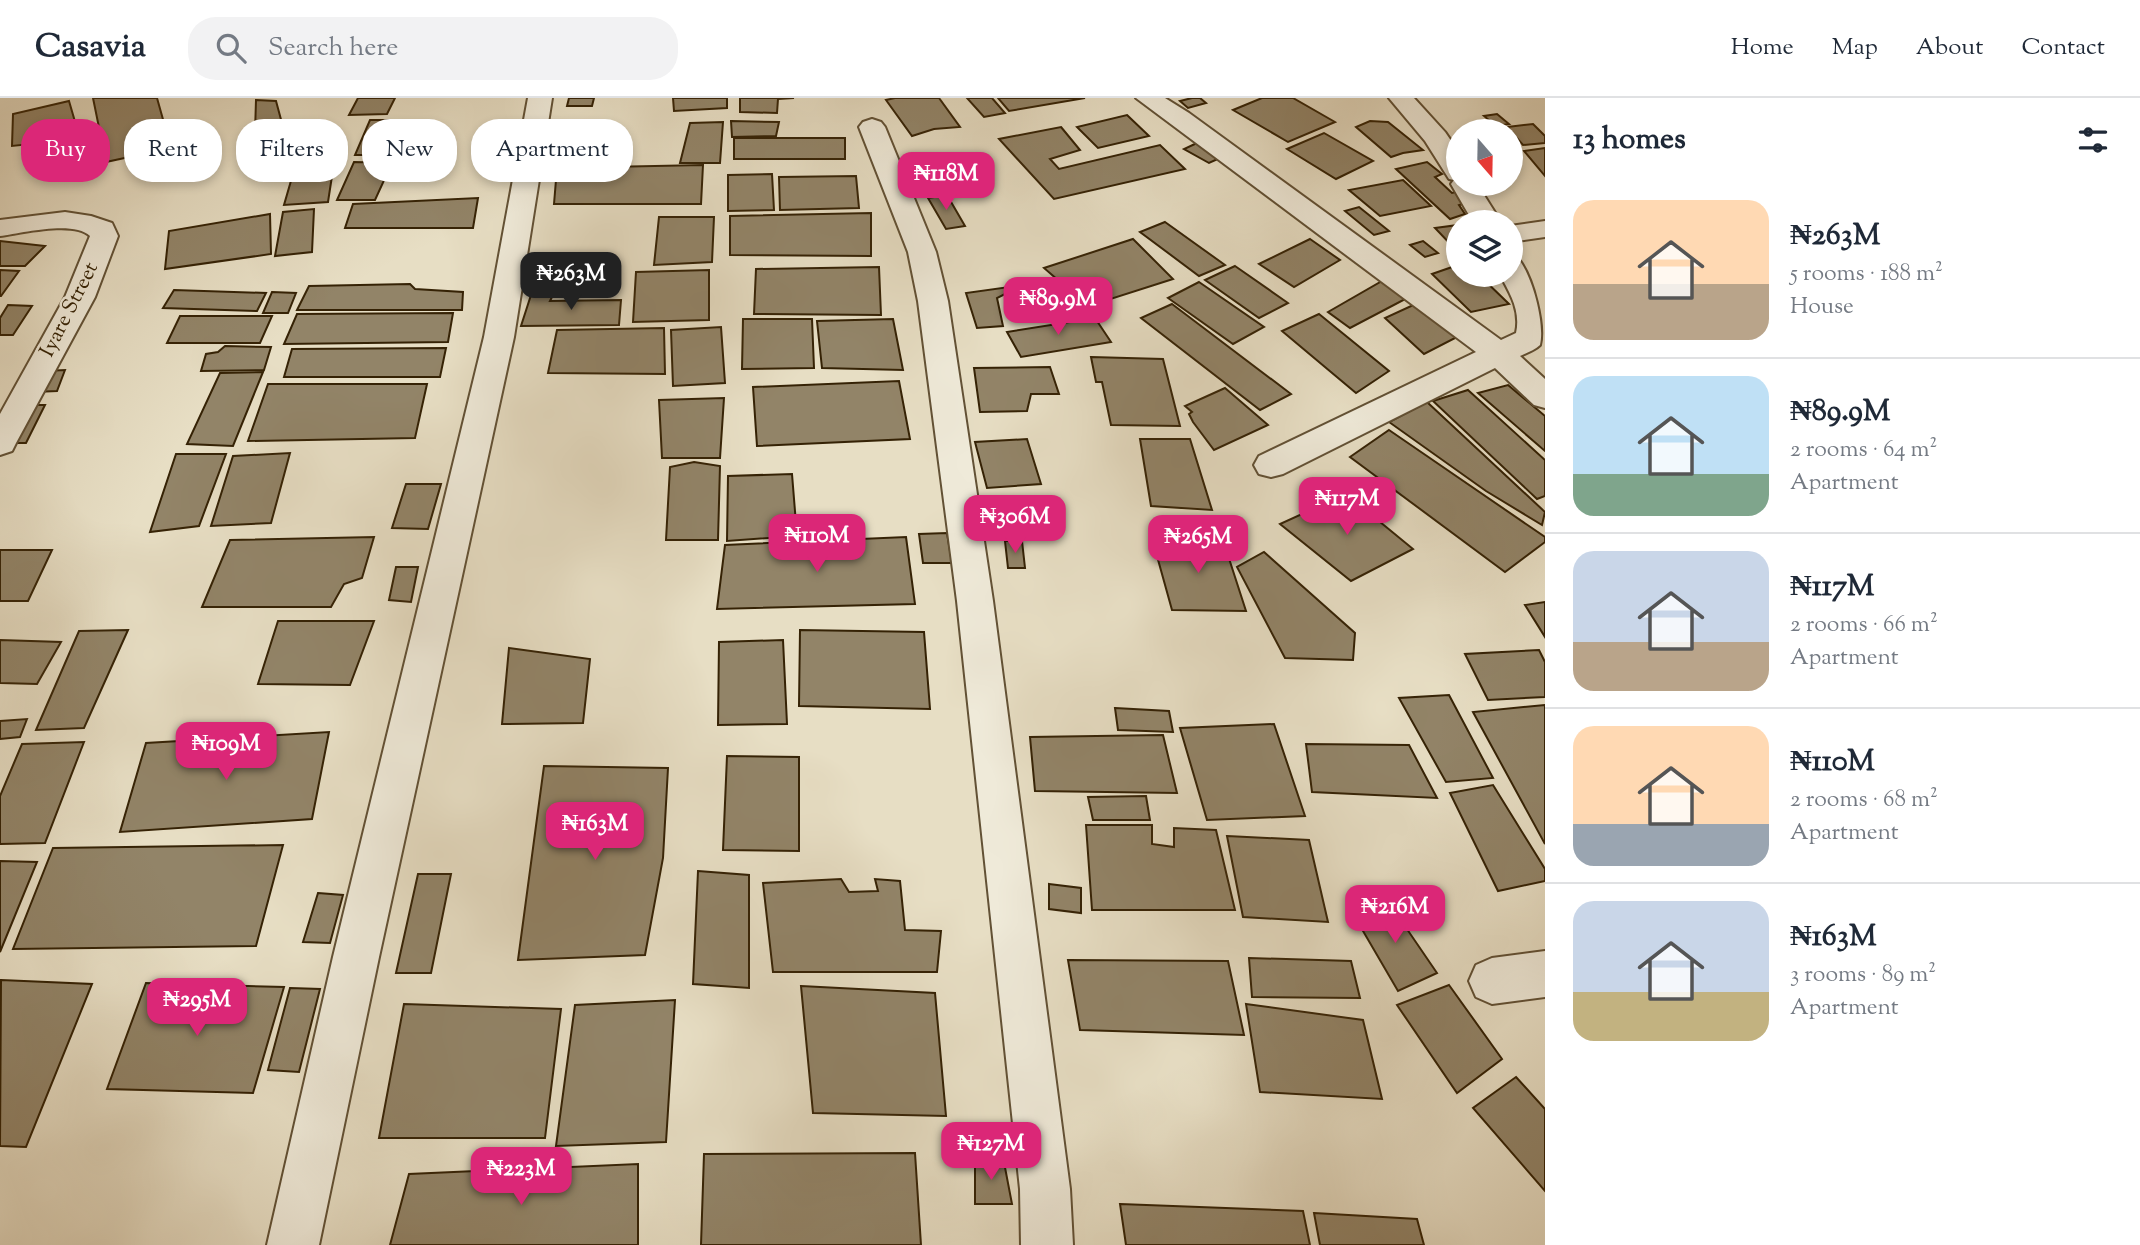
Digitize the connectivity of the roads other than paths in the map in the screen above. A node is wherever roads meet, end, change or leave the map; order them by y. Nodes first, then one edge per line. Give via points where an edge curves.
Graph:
1 (540, 98) edge
2 (1148, 98) edge
3 (1401, 98) edge
4 (872, 127) dead end
5 (1446, 153) edge
6 (0, 228) edge
7 (1545, 229) edge
8 (1523, 232) edge
9 (1519, 287) edge
10 (1497, 352) junction
11 (1545, 397) edge
12 (0, 443) edge
13 (1271, 465) dead end
14 (1545, 974) edge
15 (1492, 981) dead end
16 (293, 1245) edge
17 (1046, 1245) edge

1 - 16 street via 499,337
2 - 10 street
3 - 5 street
4 - 17 street via 922,251 933,301 975,601 1045,1189
6 - 12 street, Iyare Street via 70,221 91,223 102,229 104,236 80,297
7 - 8 street
9 - 10 street via 1532,314 1532,332 1522,343
10 - 11 street
10 - 13 street
14 - 15 street

